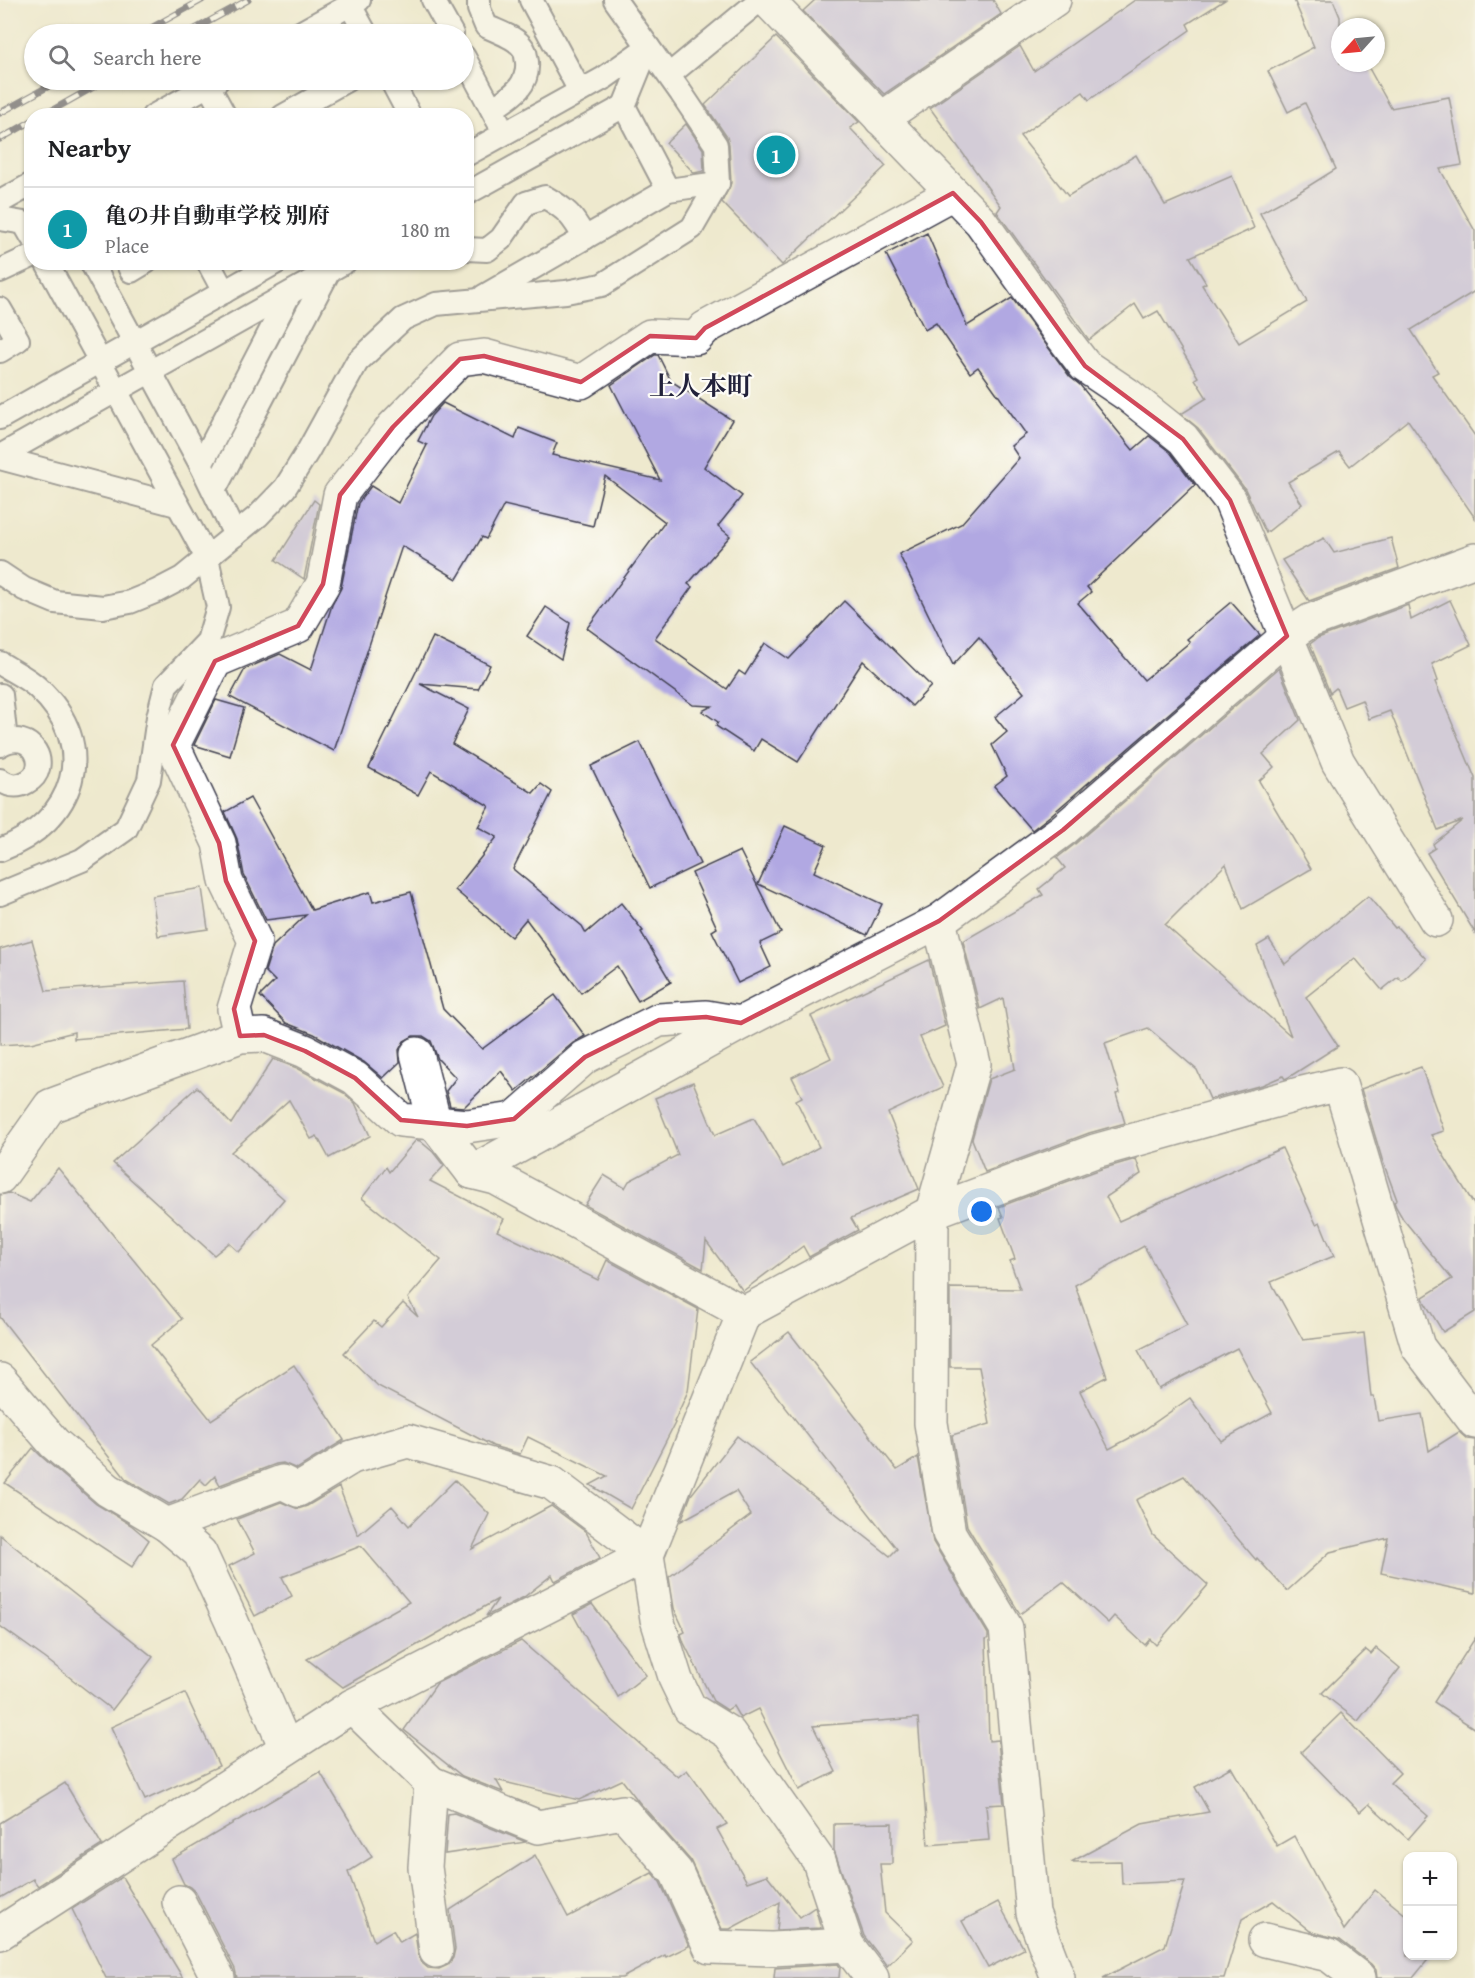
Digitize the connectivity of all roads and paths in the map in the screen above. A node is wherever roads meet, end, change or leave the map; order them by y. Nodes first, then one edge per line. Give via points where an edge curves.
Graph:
1 (433, 0) edge
2 (479, 0) edge
3 (531, 0) edge
4 (615, 0) edge
5 (760, 0) edge
6 (767, 0) edge
7 (1054, 0) edge
8 (354, 3) edge
9 (316, 24) edge
10 (362, 24) edge
11 (446, 24) edge
12 (648, 47) junction
13 (669, 75) junction
14 (474, 76) edge
15 (204, 90) edge
16 (216, 90) edge
17 (329, 90) edge
18 (396, 90) edge
19 (580, 91) junction
20 (624, 106) junction
21 (184, 108) edge
22 (222, 108) edge
23 (297, 108) edge
24 (406, 108) edge
25 (492, 109) junction
26 (881, 119) junction
27 (505, 134) junction
28 (474, 151) edge
29 (718, 183) junction
30 (24, 188) edge
31 (474, 190) edge
32 (668, 190) junction
33 (953, 193) junction
34 (0, 202) edge
35 (0, 219) edge
36 (24, 221) edge
37 (585, 238) junction
38 (474, 249) edge
39 (24, 260) edge
40 (50, 270) edge
41 (95, 270) edge
42 (212, 270) edge
43 (263, 270) edge
44 (332, 270) edge
45 (335, 270) edge
46 (0, 271) edge
47 (224, 292) junction
48 (288, 295) junction
49 (478, 300) junction
50 (0, 309) edge
51 (135, 342) junction
52 (0, 351) edge
53 (100, 362) junction
54 (151, 372) junction
55 (115, 392) junction
56 (0, 418) edge
57 (0, 457) edge
58 (201, 465) junction
59 (214, 491) junction
60 (177, 505) junction
61 (235, 535) junction
62 (207, 558) junction
63 (1475, 560) edge
64 (0, 573) edge
65 (1287, 636) junction
66 (0, 663) edge
67 (38, 688) junction
68 (0, 695) edge
69 (3, 743) edge
70 (0, 780) edge
71 (0, 850) edge
72 (0, 894) edge
73 (1436, 920) dead end
74 (939, 921) junction
75 (741, 1023) junction
76 (240, 1036) junction
77 (417, 1054) dead end
78 (435, 1124) junction
79 (472, 1172) junction
80 (0, 1177) edge
81 (932, 1212) junction
82 (744, 1313) junction
83 (0, 1380) edge
84 (1475, 1422) edge
85 (167, 1525) junction
86 (646, 1555) junction
87 (352, 1706) junction
88 (286, 1748) junction
89 (431, 1783) junction
90 (179, 1902) dead end
91 (0, 1933) edge
92 (1265, 1940) dead end
93 (847, 1945) junction
94 (436, 1951) dead end
95 (218, 1978) edge
96 (872, 1978) edge
97 (1058, 1978) edge
98 (1359, 1978) edge

1 - 11 lane
2 - 25 lane via 486,26 524,49 527,64 525,80 516,94
3 - 19 lane
4 - 12 lane
5 - 13 lane
6 - 26 street
7 - 26 street
8 - 9 lane
8 - 10 lane
12 - 13 lane
12 - 19 lane
12 - 20 lane
13 - 29 lane via 716,145
14 - 25 lane
15 - 21 lane
16 - 22 lane
17 - 23 lane
18 - 24 lane
19 - 27 lane
20 - 31 lane
20 - 32 lane
25 - 27 lane
26 - 33 street
27 - 28 lane
29 - 32 lane
29 - 49 lane via 692,228 602,285
30 - 34 lane
32 - 37 lane
33 - 65 street via 981,222 1085,366 1183,439 1230,500
33 - 76 street via 705,328 696,338 650,336 581,382 484,356 459,359 393,427 340,495 322,584 298,626 215,661 173,745 219,843 226,881 255,941 234,1009
35 - 36 lane
37 - 38 lane via 564,207 545,197 526,203 501,239 487,250
37 - 49 lane
39 - 46 lane
40 - 53 lane
41 - 51 lane
42 - 47 lane
43 - 47 lane
44 - 48 lane
45 - 59 lane
47 - 51 lane
48 - 54 lane
48 - 58 lane via 232,383
49 - 61 lane via 436,304 403,319 357,362 285,488
50 - 52 lane via 18,340
51 - 53 lane
51 - 54 lane
53 - 55 lane
53 - 56 lane
54 - 55 lane
54 - 58 lane
55 - 57 lane
55 - 60 lane
57 - 60 lane
58 - 59 lane
59 - 61 lane
60 - 62 lane
61 - 62 lane
62 - 64 lane via 157,591 103,607 55,602
62 - 72 lane via 218,607 208,641 166,686 149,780 126,829 82,860
63 - 65 street via 1310,621
65 - 73 street via 1338,762
65 - 74 street via 1063,830
66 - 67 lane
67 - 68 lane
67 - 71 lane via 58,712 72,740 73,776 52,818 17,844
68 - 69 lane
69 - 70 lane via 14,739 28,743 39,764 36,774 24,784 8,785
74 - 75 street
74 - 81 street via 974,1064
75 - 78 street via 706,1017 659,1020 585,1057 514,1119 467,1126
75 - 79 street
76 - 78 street via 264,1035 305,1051 354,1078 401,1120
76 - 80 street via 50,1106
77 - 78 street
78 - 79 street
79 - 82 street via 496,1178
81 - 82 street
81 - 84 street via 1095,1151 1340,1084 1418,1347
81 - 97 street via 931,1422 949,1533 1006,1628 1033,1913
82 - 86 street
83 - 85 street via 54,1443 108,1490
85 - 86 street via 282,1482 298,1490 352,1457 408,1441 552,1483
85 - 88 street via 200,1552
86 - 87 street
86 - 93 street via 657,1620 676,1680 690,1709 729,1733 819,1861
87 - 88 street
87 - 89 street
88 - 91 street
89 - 93 street via 538,1827 622,1812 676,1872 711,1947
89 - 94 street via 425,1867
90 - 95 street
92 - 98 street via 1329,1955
93 - 96 street

